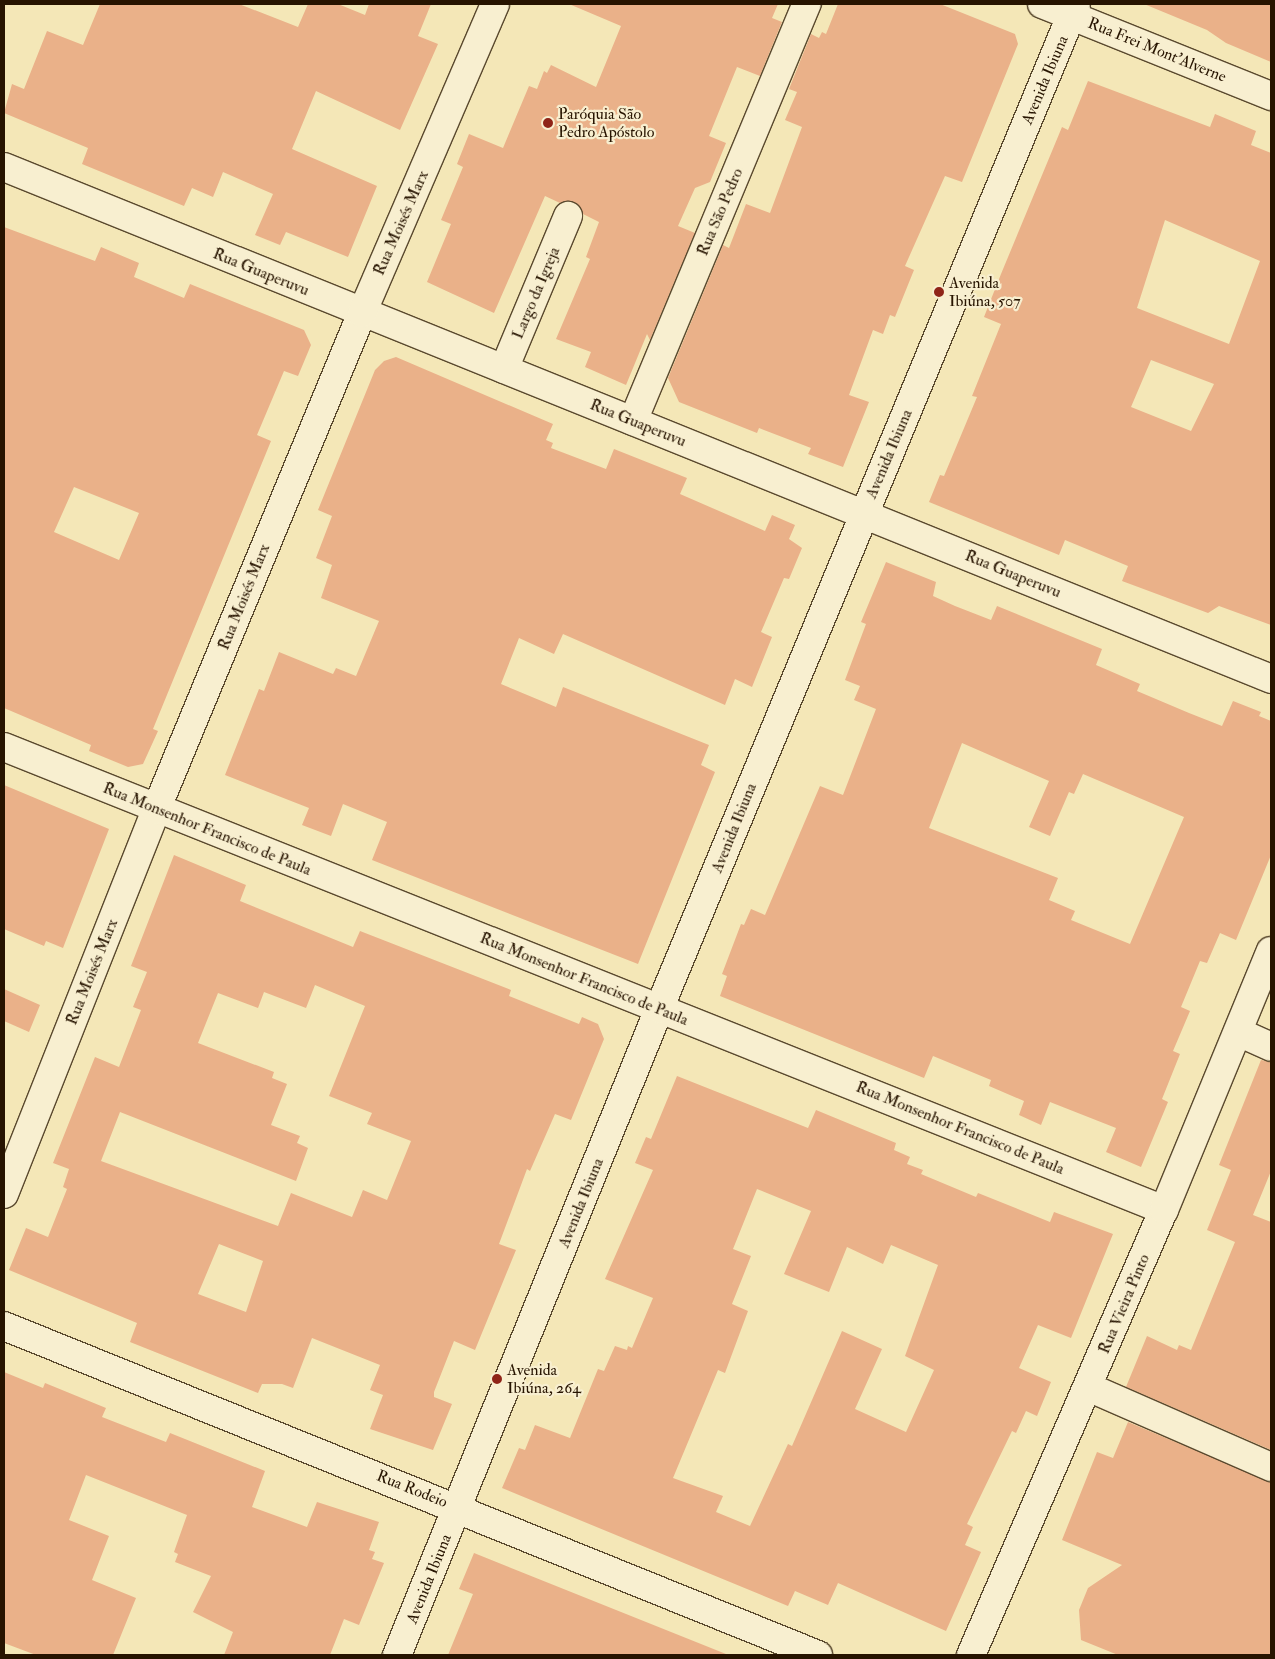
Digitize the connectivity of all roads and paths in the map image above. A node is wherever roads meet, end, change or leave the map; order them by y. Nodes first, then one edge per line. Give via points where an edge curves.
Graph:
1 (495, 4) edge
2 (808, 4) edge
3 (1042, 4) edge
4 (1074, 10) edge
5 (1271, 96) edge
6 (4, 167) edge
7 (568, 216) dead end
8 (362, 313) junction
9 (504, 369) junction
10 (634, 421) junction
11 (864, 513) junction
12 (1271, 679) edge
13 (4, 747) edge
14 (156, 810) junction
15 (1271, 951) edge
16 (659, 1009) junction
17 (1238, 1032) junction
18 (1271, 1047) edge
19 (4, 1194) edge
20 (1164, 1210) junction
21 (4, 1326) edge
22 (1088, 1387) junction
23 (1271, 1467) edge
24 (457, 1508) junction
25 (398, 1655) edge
26 (818, 1655) edge
27 (971, 1655) edge

1 - 8 street, Rua Moisés Marx
2 - 10 street, Rua São Pedro
3 - 4 street, Rua Frei Mont'Alverne
4 - 5 street, Rua Frei Mont'Alverne
4 - 11 street, Avenida Ibiuna
6 - 8 street, Rua Guaperuvu
7 - 9 street, Largo da Igreja
8 - 9 street, Rua Guaperuvu
8 - 14 street, Rua Moisés Marx
9 - 10 street, Rua Guaperuvu
10 - 11 street, Rua Guaperuvu
11 - 12 street, Rua Guaperuvu
11 - 16 street, Avenida Ibiuna
13 - 14 street, Rua Monsenhor Francisco de Paula
14 - 16 street, Rua Monsenhor Francisco de Paula
14 - 19 street, Rua Moisés Marx
15 - 17 street, Rua Vieira Pinto
16 - 20 street, Rua Monsenhor Francisco de Paula
16 - 24 street, Avenida Ibiuna
17 - 18 street
17 - 20 street, Rua Vieira Pinto
20 - 22 street, Rua Vieira Pinto
21 - 24 street, Rua Rodeio
22 - 23 street
22 - 27 street, Rua Vieira Pinto
24 - 25 street, Avenida Ibiuna
24 - 26 street, Rua Rodeio

